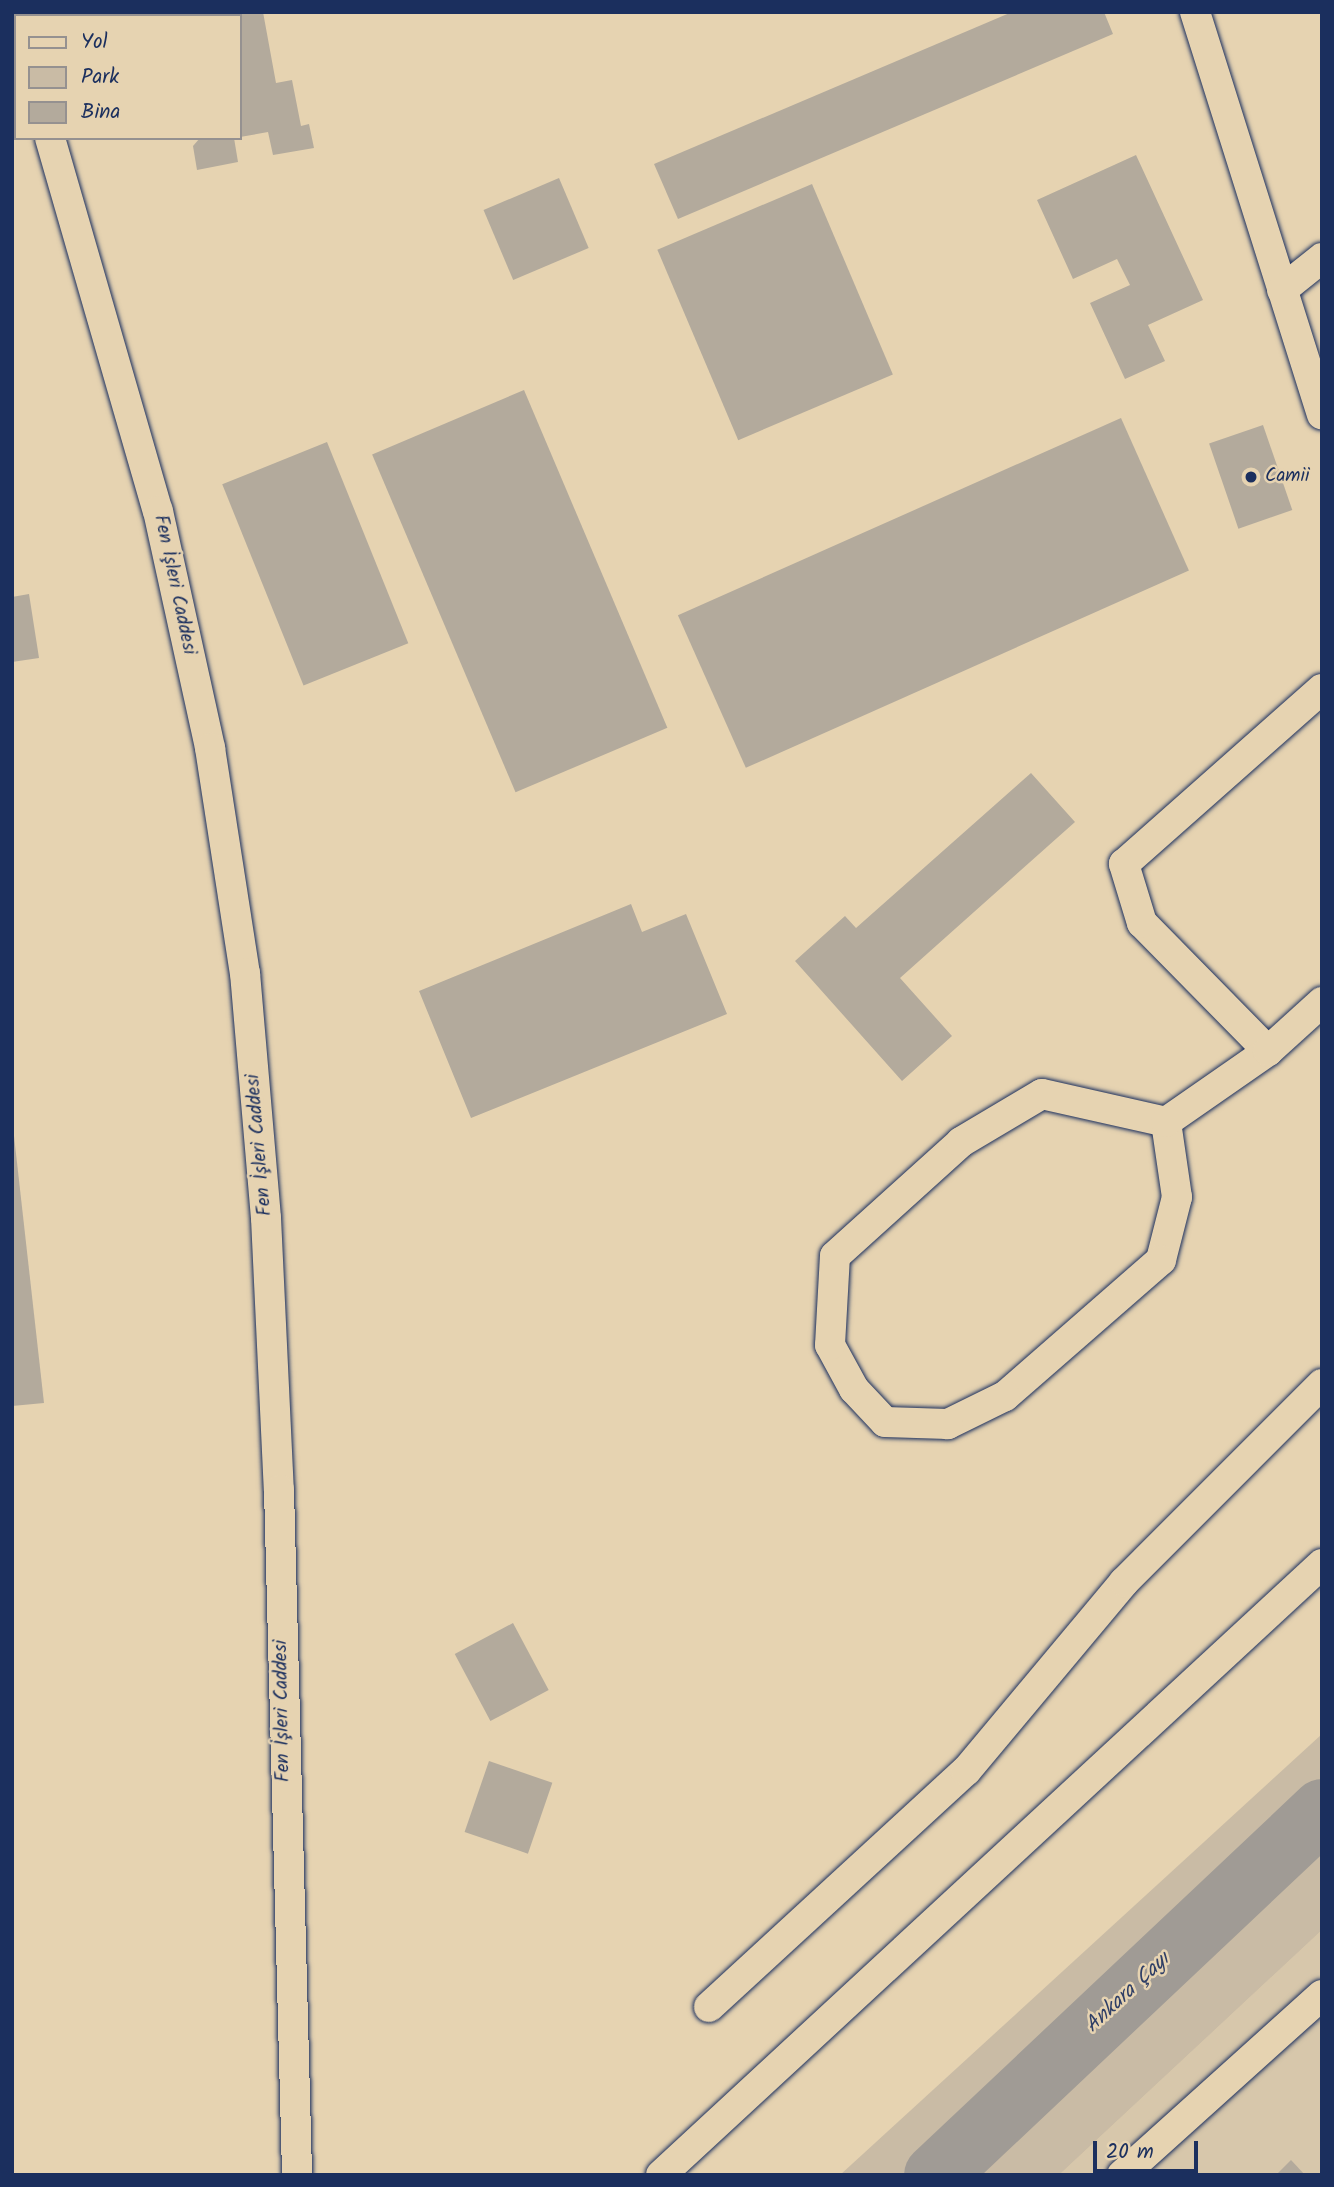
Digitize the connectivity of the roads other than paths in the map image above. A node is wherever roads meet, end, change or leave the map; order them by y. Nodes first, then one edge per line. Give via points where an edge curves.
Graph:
1 (1195, 12) edge
2 (51, 140) edge
3 (1322, 258) edge
4 (1282, 290) junction
5 (1322, 414) edge
6 (1322, 689) edge
7 (1322, 1002) edge
8 (1268, 1051) junction
9 (1166, 1122) junction
10 (1322, 1384) edge
11 (1322, 1564) edge
12 (1322, 1995) edge
13 (709, 2007) dead end
14 (297, 2175) edge
15 (661, 2175) edge
16 (1122, 2175) edge

1 - 4 street
2 - 14 street, Fen İşleri Caddesi via 158,511 210,748 245,973 266,1217 279,1490
3 - 4 street
4 - 5 street
6 - 8 street via 1124,864 1142,923
7 - 8 street
8 - 9 street
9 - 9 street via 1042,1094 961,1142 835,1256 830,1345 854,1389 885,1422 948,1424 1005,1396 1161,1260 1177,1197
10 - 13 street via 1124,1582 966,1771
11 - 15 street
12 - 16 street

